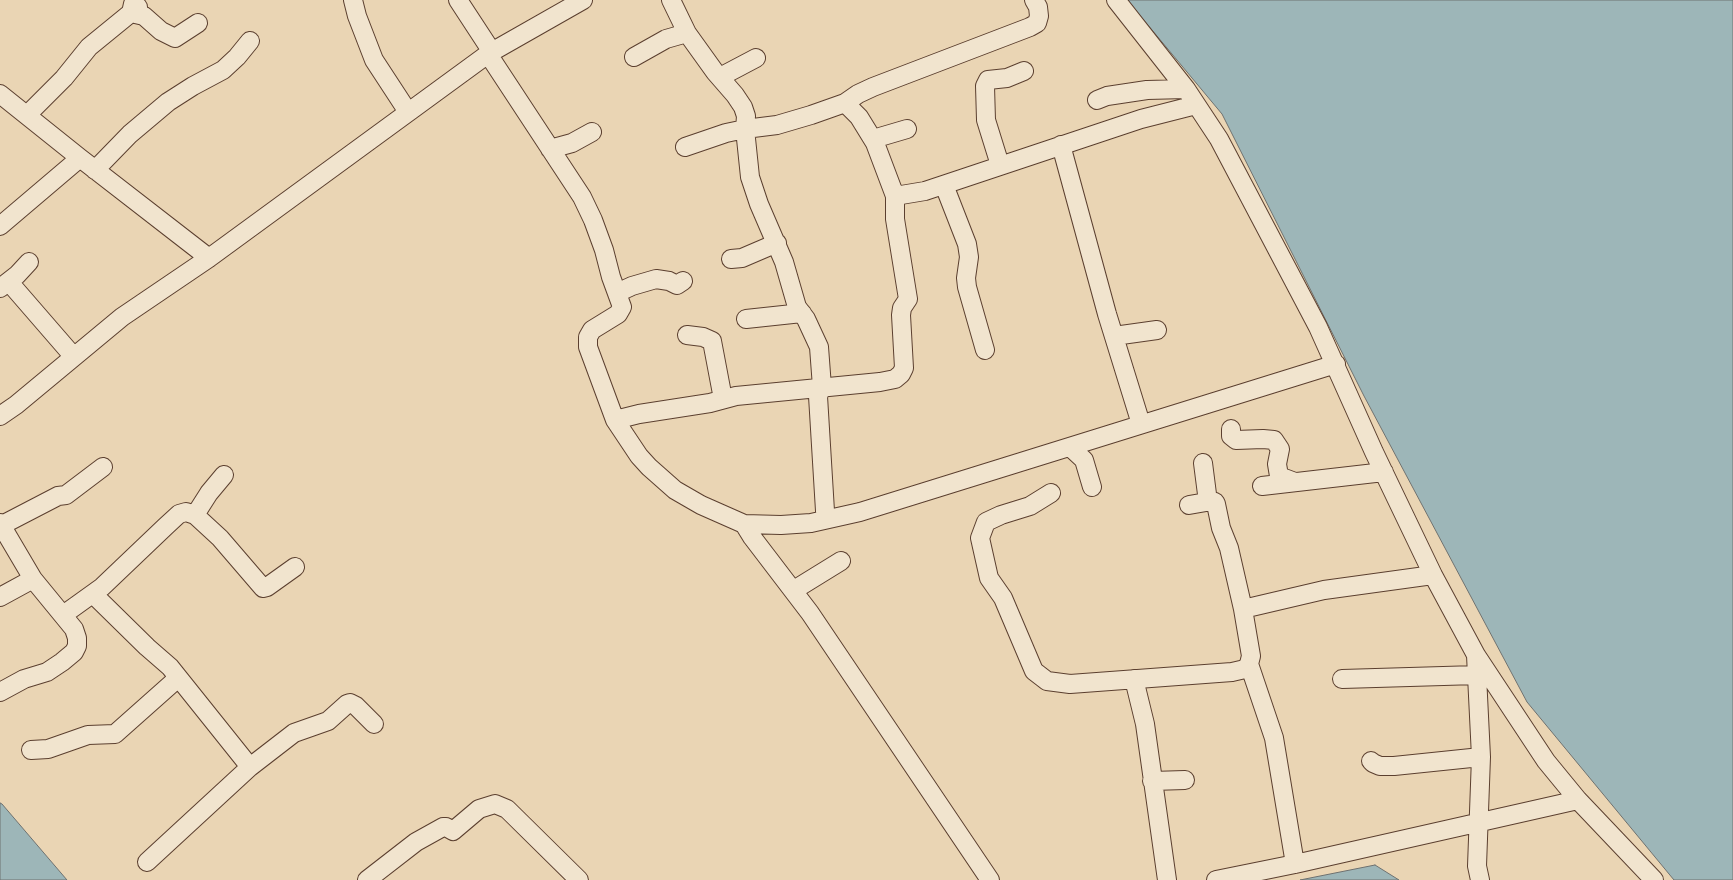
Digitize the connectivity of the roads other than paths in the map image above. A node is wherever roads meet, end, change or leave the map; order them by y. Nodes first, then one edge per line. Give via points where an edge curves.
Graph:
1 (353, 0) edge
2 (458, 0) edge
3 (583, 0) edge
4 (671, 0) edge
5 (1034, 0) edge
6 (1116, 0) edge
7 (134, 7) edge
8 (198, 23) dead end
9 (687, 33) junction
10 (250, 41) dead end
11 (490, 53) junction
12 (634, 57) dead end
13 (756, 58) dead end
14 (1024, 71) dead end
15 (720, 76) junction
16 (1186, 89) junction
17 (0, 94) edge
18 (1097, 100) dead end
19 (844, 103) junction
20 (1196, 105) junction
21 (408, 112) junction
22 (27, 115) junction
23 (745, 129) junction
24 (906, 129) dead end
25 (592, 132) dead end
26 (873, 139) junction
27 (1061, 145) junction
28 (685, 147) dead end
29 (550, 149) junction
30 (80, 158) junction
31 (1000, 165) junction
32 (95, 170) junction
33 (944, 185) junction
34 (895, 196) junction
35 (0, 226) edge
36 (776, 243) junction
37 (208, 258) junction
38 (731, 259) dead end
39 (29, 262) dead end
40 (683, 281) dead end
41 (4, 285) edge
42 (617, 293) junction
43 (802, 313) junction
44 (746, 319) dead end
45 (1157, 330) dead end
46 (687, 335) dead end
47 (1114, 336) junction
48 (985, 350) dead end
49 (74, 357) junction
50 (1336, 364) junction
51 (822, 387) junction
52 (723, 399) junction
53 (0, 416) edge
54 (615, 420) junction
55 (1141, 424) junction
56 (1231, 429) dead end
57 (1070, 447) junction
58 (1203, 463) dead end
59 (103, 467) dead end
60 (1384, 472) junction
61 (224, 475) dead end
62 (1294, 482) junction
63 (1262, 486) dead end
64 (1092, 488) dead end
65 (1051, 493) dead end
66 (1208, 502) junction
67 (1189, 505) dead end
68 (195, 514) junction
69 (827, 519) junction
70 (1, 524) edge
71 (744, 524) junction
72 (7, 550) edge
73 (841, 561) dead end
74 (295, 567) dead end
75 (1433, 575) junction
76 (33, 579) junction
77 (794, 590) junction
78 (93, 594) junction
79 (0, 597) edge
80 (1243, 609) junction
81 (63, 615) junction
82 (1476, 656) junction
83 (1249, 664) junction
84 (1477, 675) junction
85 (178, 678) junction
86 (1134, 679) junction
87 (1342, 679) dead end
88 (0, 692) edge
89 (374, 724) dead end
90 (31, 750) dead end
91 (1481, 757) junction
92 (1371, 760) dead end
93 (250, 767) junction
94 (1185, 780) dead end
95 (1152, 781) junction
96 (1578, 800) junction
97 (1479, 823) junction
98 (147, 862) dead end
99 (1295, 864) junction
100 (367, 880) edge
101 (579, 880) edge
102 (990, 880) edge
103 (1167, 880) edge
104 (1216, 880) edge
105 (1480, 880) edge
106 (1654, 880) edge

1 - 21 street via 374,60
2 - 11 street
3 - 11 street
4 - 9 street
5 - 19 street via 1039,16 1037,23 1030,27 874,87
6 - 16 street
7 - 8 street via 161,30 175,38
7 - 22 street via 89,47 64,78
9 - 12 street via 666,39
9 - 15 street
10 - 32 street via 227,67 168,102 130,134
11 - 21 street
11 - 29 street
13 - 15 street
14 - 31 street via 1007,78 988,80 985,86 986,120
15 - 23 street via 743,107 746,116
16 - 18 street via 1147,90
16 - 20 street
17 - 22 street
19 - 23 street via 800,120
19 - 26 street via 859,118
20 - 27 street via 1141,119
20 - 50 street via 1219,139 1242,181
21 - 37 street
22 - 30 street
23 - 28 street
23 - 36 street via 752,186
24 - 26 street
25 - 29 street via 572,143
26 - 34 street
27 - 31 street
27 - 47 street
29 - 42 street via 582,197 593,220
30 - 32 street
30 - 35 street
31 - 33 street
32 - 37 street
33 - 34 street
33 - 48 street via 967,244 967,287
34 - 51 street via 895,219 908,299 901,315 903,371 894,379 887,381
36 - 38 street via 742,258
36 - 43 street via 787,269 795,303
37 - 49 street via 122,317
39 - 41 street
40 - 42 street via 677,285 669,281 656,280
41 - 49 street
42 - 54 street via 621,311 592,330 588,337 588,347
43 - 44 street
43 - 51 street via 819,347
45 - 47 street
46 - 52 street via 712,341
47 - 55 street
49 - 53 street
50 - 55 street
50 - 60 street
51 - 52 street
51 - 69 street via 818,396
52 - 54 street
54 - 71 street via 639,456 676,490 701,505
55 - 57 street
56 - 62 street via 1236,440 1274,440 1280,449 1276,464 1279,476
57 - 64 street via 1084,460
57 - 69 street via 860,512
58 - 66 street
59 - 70 street via 66,495 58,496
60 - 62 street
60 - 75 street
61 - 68 street
62 - 63 street
65 - 86 street via 1030,506 986,522 980,538 989,578 1003,598 1034,671 1047,681 1070,684
66 - 67 street
66 - 80 street via 1216,504
68 - 74 street via 220,538 263,588 267,588
68 - 78 street via 186,512 177,516
69 - 71 street via 781,526
70 - 72 street
71 - 77 street
72 - 76 street
73 - 77 street
75 - 80 street via 1324,590
75 - 82 street
76 - 79 street
76 - 81 street
77 - 102 street
78 - 81 street
78 - 85 street via 167,664
80 - 83 street via 1251,656
81 - 88 street via 77,636 74,652 52,669
82 - 84 street
82 - 96 street via 1546,760
83 - 86 street via 1245,669 1232,672
83 - 99 street via 1274,738
84 - 87 street
84 - 91 street
85 - 90 street via 115,734 88,735 48,749
85 - 93 street
86 - 95 street via 1145,724
89 - 93 street via 356,706 347,704 328,721 294,734
91 - 92 street via 1394,766 1380,766
91 - 97 street
93 - 98 street
94 - 95 street
95 - 103 street
96 - 97 street
96 - 106 street
97 - 99 street
97 - 105 street via 1477,866
99 - 104 street
100 - 101 street via 416,842 442,827 453,831 479,809 495,804 507,809

